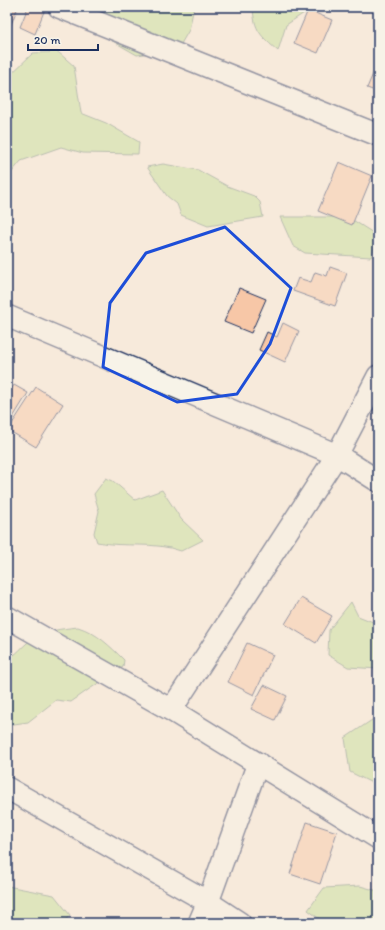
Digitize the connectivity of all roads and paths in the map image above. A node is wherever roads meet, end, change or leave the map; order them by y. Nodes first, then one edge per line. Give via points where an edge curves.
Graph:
1 (59, 7) edge
2 (378, 135) edge
3 (7, 316) edge
4 (378, 376) edge
5 (336, 455) junction
6 (378, 481) edge
7 (7, 617) edge
8 (170, 710) junction
9 (258, 763) junction
10 (7, 788) edge
11 (378, 838) edge
12 (208, 902) junction
13 (199, 923) edge
14 (240, 923) edge

1 - 2 street
3 - 5 street
4 - 5 street
5 - 6 street
5 - 8 street
7 - 8 street
8 - 9 street
9 - 11 street
9 - 12 street
10 - 12 street
12 - 13 street
12 - 14 street

